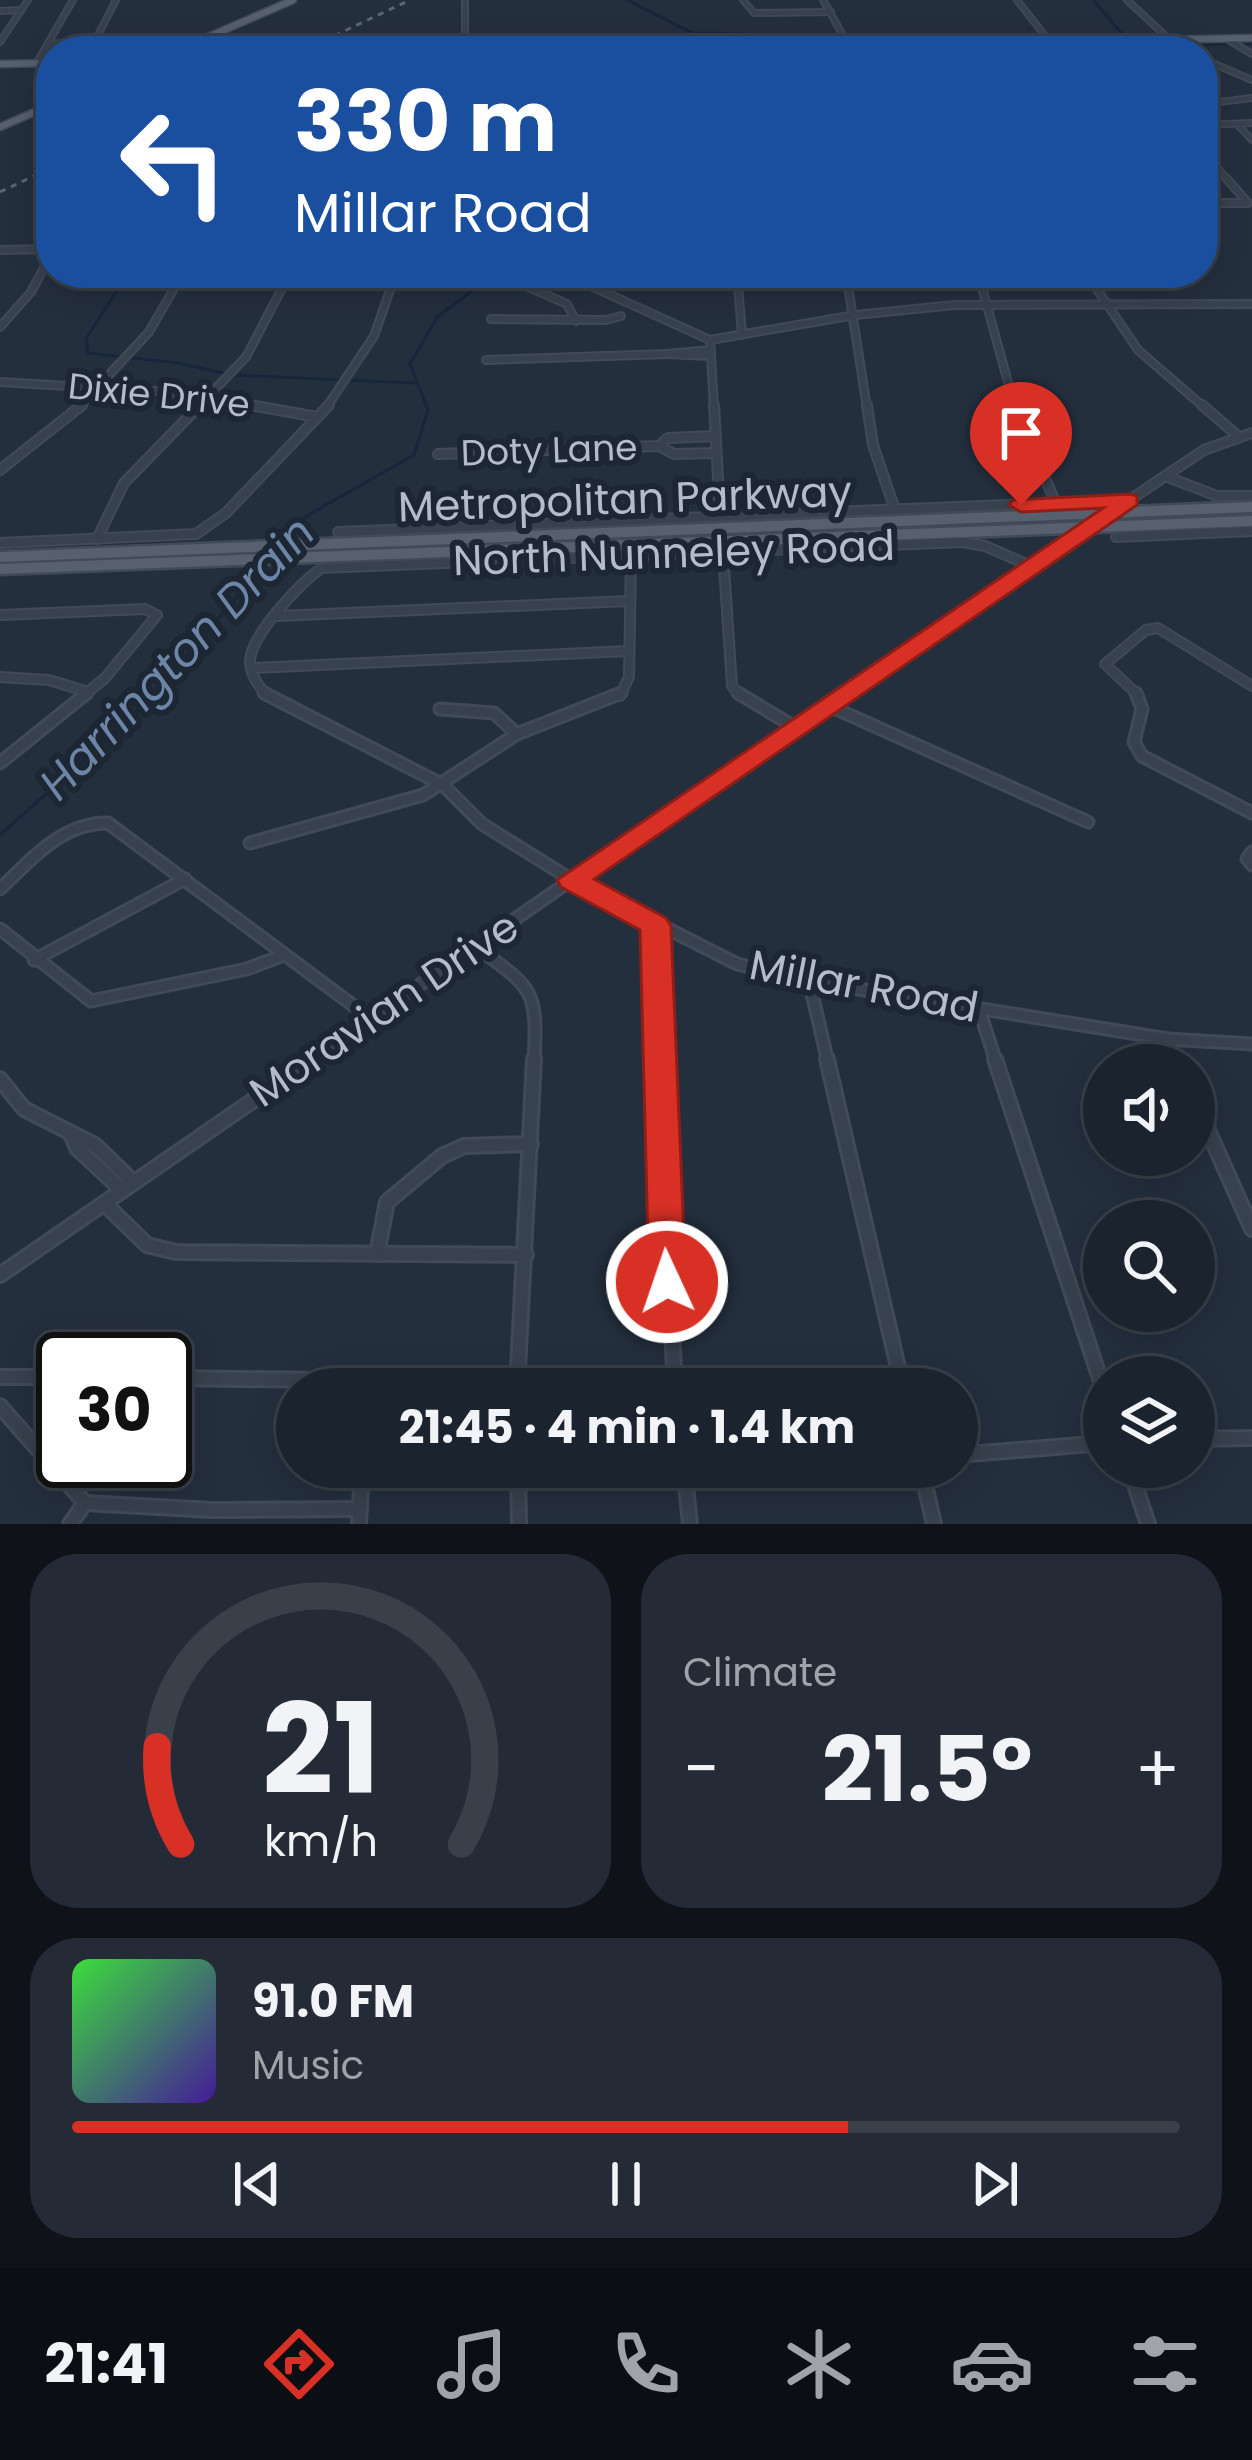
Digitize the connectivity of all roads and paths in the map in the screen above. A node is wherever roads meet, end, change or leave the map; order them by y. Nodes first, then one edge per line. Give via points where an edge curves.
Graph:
1 (28, 0) edge
2 (73, 0) edge
3 (116, 0) edge
4 (293, 0) edge
5 (465, 0) edge
6 (743, 0) edge
7 (824, 0) edge
8 (1017, 0) edge
9 (1127, 0) edge
10 (0, 10) edge
11 (21, 10) junction
12 (831, 13) junction
13 (0, 23) edge
14 (13, 23) junction
15 (53, 36) edge
16 (98, 36) edge
17 (210, 36) edge
18 (465, 36) edge
19 (844, 36) edge
20 (1045, 36) edge
21 (1163, 36) edge
22 (1252, 38) edge
23 (1, 39) edge
24 (1218, 39) edge
25 (1227, 39) junction
26 (1252, 54) edge
27 (0, 64) edge
28 (36, 64) edge
29 (1218, 65) edge
30 (1252, 80) edge
31 (1252, 98) edge
32 (1233, 102) junction
33 (1218, 103) edge
34 (1250, 109) edge
35 (36, 112) edge
36 (1252, 123) edge
37 (1237, 124) junction
38 (1218, 125) edge
39 (0, 128) edge
40 (1252, 140) edge
41 (1218, 167) edge
42 (1250, 202) edge
43 (1218, 203) edge
44 (0, 250) edge
45 (36, 251) edge
46 (36, 282) edge
47 (176, 288) edge
48 (283, 288) edge
49 (390, 288) edge
50 (531, 288) edge
51 (591, 288) edge
52 (738, 288) edge
53 (849, 288) edge
54 (983, 288) edge
55 (1096, 288) edge
56 (988, 303) junction
57 (1105, 303) junction
58 (1252, 304) edge
59 (855, 315) junction
60 (621, 316) dead end
61 (491, 319) dead end
62 (576, 321) junction
63 (0, 327) edge
64 (742, 334) junction
65 (711, 349) junction
66 (486, 360) dead end
67 (0, 382) edge
68 (101, 385) junction
69 (212, 397) junction
70 (317, 417) junction
71 (1252, 434) edge
72 (716, 436) junction
73 (1238, 436) junction
74 (659, 446) junction
75 (716, 453) junction
76 (438, 454) dead end
77 (0, 470) edge
78 (1166, 476) junction
79 (1252, 496) edge
80 (1132, 499) junction
81 (1055, 504) junction
82 (1252, 507) edge
83 (896, 510) junction
84 (1156, 511) junction
85 (1112, 512) junction
86 (720, 516) junction
87 (938, 519) junction
88 (1252, 521) edge
89 (1090, 528) junction
90 (1042, 529) junction
91 (1252, 531) edge
92 (338, 532) dead end
93 (934, 534) junction
94 (1116, 537) dead end
95 (97, 539) junction
96 (0, 543) edge
97 (1066, 543) junction
98 (275, 552) junction
99 (723, 552) junction
100 (59, 554) junction
101 (631, 556) junction
102 (0, 557) edge
103 (1031, 566) junction
104 (47, 568) junction
105 (0, 569) edge
106 (629, 601) junction
107 (0, 615) edge
108 (277, 616) junction
109 (629, 651) junction
110 (252, 668) junction
111 (0, 677) edge
112 (1252, 686) edge
113 (88, 692) junction
114 (825, 704) junction
115 (440, 709) dead end
116 (793, 726) junction
117 (517, 734) junction
118 (0, 764) edge
119 (443, 784) junction
120 (1252, 813) edge
121 (1088, 822) dead end
122 (250, 842) dead end
123 (1252, 852) edge
124 (1252, 865) edge
125 (185, 879) junction
126 (572, 880) junction
127 (0, 890) edge
128 (656, 926) junction
129 (0, 929) edge
130 (475, 946) junction
131 (284, 955) junction
132 (34, 960) junction
133 (809, 981) junction
134 (979, 1009) junction
135 (370, 1018) junction
136 (1168, 1039) junction
137 (1170, 1044) edge
138 (1252, 1044) edge
139 (0, 1079) edge
140 (532, 1144) junction
141 (1215, 1146) edge
142 (128, 1186) junction
143 (104, 1203) junction
144 (1252, 1229) edge
145 (377, 1254) junction
146 (526, 1255) junction
147 (0, 1275) edge
148 (1093, 1356) edge
149 (518, 1368) edge
150 (674, 1368) edge
151 (898, 1368) edge
152 (0, 1377) edge
153 (36, 1377) edge
154 (192, 1378) edge
155 (276, 1379) edge
156 (0, 1406) edge
157 (1252, 1438) edge
158 (1215, 1439) edge
159 (1083, 1445) edge
160 (978, 1453) edge
161 (518, 1488) edge
162 (686, 1488) edge
163 (926, 1488) edge
164 (1136, 1488) edge
165 (85, 1503) junction
166 (359, 1516) edge
167 (211, 1517) edge
168 (70, 1524) edge
169 (519, 1524) edge
170 (690, 1524) edge
171 (934, 1524) edge
172 (1148, 1524) edge

1 - 11 street
2 - 15 street
3 - 16 street
4 - 17 main road
5 - 18 street
6 - 12 street via 751,13
7 - 12 street
8 - 20 street
9 - 21 street
10 - 11 street
11 - 14 street
12 - 19 street
13 - 14 street
14 - 23 street
22 - 25 main road
24 - 25 main road
25 - 26 street
27 - 28 main road
29 - 30 street
31 - 32 street
32 - 33 street
32 - 34 street
35 - 39 main road
36 - 37 street
37 - 38 street
37 - 40 street
41 - 42 street
42 - 43 street
44 - 45 street
46 - 63 street
47 - 68 street via 161,317
48 - 69 street via 262,332
49 - 70 street via 369,344
50 - 62 street via 567,304
51 - 65 street
52 - 64 street
53 - 59 street
54 - 56 street
55 - 57 street
56 - 57 street
56 - 59 street
56 - 81 street via 1016,411
57 - 58 street
57 - 73 street via 1138,350
59 - 64 street
59 - 83 street via 873,445
60 - 62 street
61 - 62 street
64 - 65 street
65 - 66 street
65 - 72 street
67 - 68 street, Dixie Drive
68 - 69 street, Dixie Drive
68 - 77 street
69 - 70 street, Dixie Drive
69 - 95 street via 124,483
70 - 95 street via 198,534
71 - 73 street, Moravian Drive
72 - 74 street, Doty Lane via 674,437
72 - 75 street
73 - 78 street, Moravian Drive
74 - 75 street, Doty Lane via 674,454
74 - 76 street, Doty Lane
75 - 86 street
78 - 79 street via 1217,496
78 - 80 street, Moravian Drive
80 - 81 street
80 - 84 main road
80 - 85 street, Moravian Drive
81 - 83 street
82 - 84 main road, Metropolitan Parkway
83 - 86 street
84 - 85 main road, Metropolitan Parkway
85 - 87 main road, Metropolitan Parkway
85 - 89 street, Moravian Drive
86 - 92 street
87 - 93 main road via 929,525
87 - 98 main road, Metropolitan Parkway
88 - 89 main road, Metropolitan Parkway
89 - 90 main road, Metropolitan Parkway
89 - 97 street, Moravian Drive
90 - 93 main road, Metropolitan Parkway
90 - 97 main road
91 - 94 street
93 - 98 main road, Metropolitan Parkway
95 - 96 street
97 - 103 street, Moravian Drive
98 - 100 main road, Metropolitan Parkway
98 - 104 main road, Metropolitan Parkway
99 - 101 street, North Nunneley Road
99 - 103 street, North Nunneley Road via 970,543
99 - 116 street via 732,686
100 - 102 main road, Metropolitan Parkway
100 - 104 main road
101 - 106 street
101 - 108 street, North Nunneley Road via 314,570
103 - 114 street, Moravian Drive
104 - 105 main road, Metropolitan Parkway
106 - 108 street
106 - 109 street
107 - 113 street via 155,611
108 - 110 street
109 - 110 street
109 - 117 street via 628,687 620,696
110 - 119 street, Millar Road via 260,690 277,701
111 - 113 street
112 - 120 street via 1155,627 1105,667 1144,705 1134,742 1142,756
113 - 118 street
114 - 116 street, Moravian Drive
114 - 121 street
115 - 117 street via 494,712
116 - 126 street, Moravian Drive
117 - 119 street
119 - 122 street via 404,802
119 - 126 street, Millar Road via 480,822
123 - 124 street
125 - 127 street via 119,828 96,821 69,830
125 - 131 street
125 - 132 street
126 - 128 street, Millar Road
126 - 130 street, Moravian Drive
128 - 133 street, Millar Road via 737,964
128 - 150 street
129 - 132 street
130 - 135 street, Moravian Drive
130 - 140 street via 521,980 537,1005
131 - 132 street via 98,1001 81,998
131 - 135 street
133 - 134 street, Millar Road
133 - 151 street
134 - 136 street, Millar Road
134 - 148 street
135 - 142 street, Moravian Drive
136 - 137 street
136 - 138 street, Millar Road
139 - 142 street via 24,1109 72,1136
140 - 145 street via 464,1146 442,1156 390,1198
140 - 146 street
141 - 144 street
142 - 143 street, Moravian Drive
143 - 145 street via 163,1250
143 - 147 street, Moravian Drive
145 - 146 street
146 - 149 street
152 - 153 street
154 - 155 street
156 - 165 street
157 - 158 street
159 - 160 street
161 - 169 street
162 - 170 street
163 - 171 street
164 - 172 street
165 - 167 street
165 - 168 street
166 - 167 street

